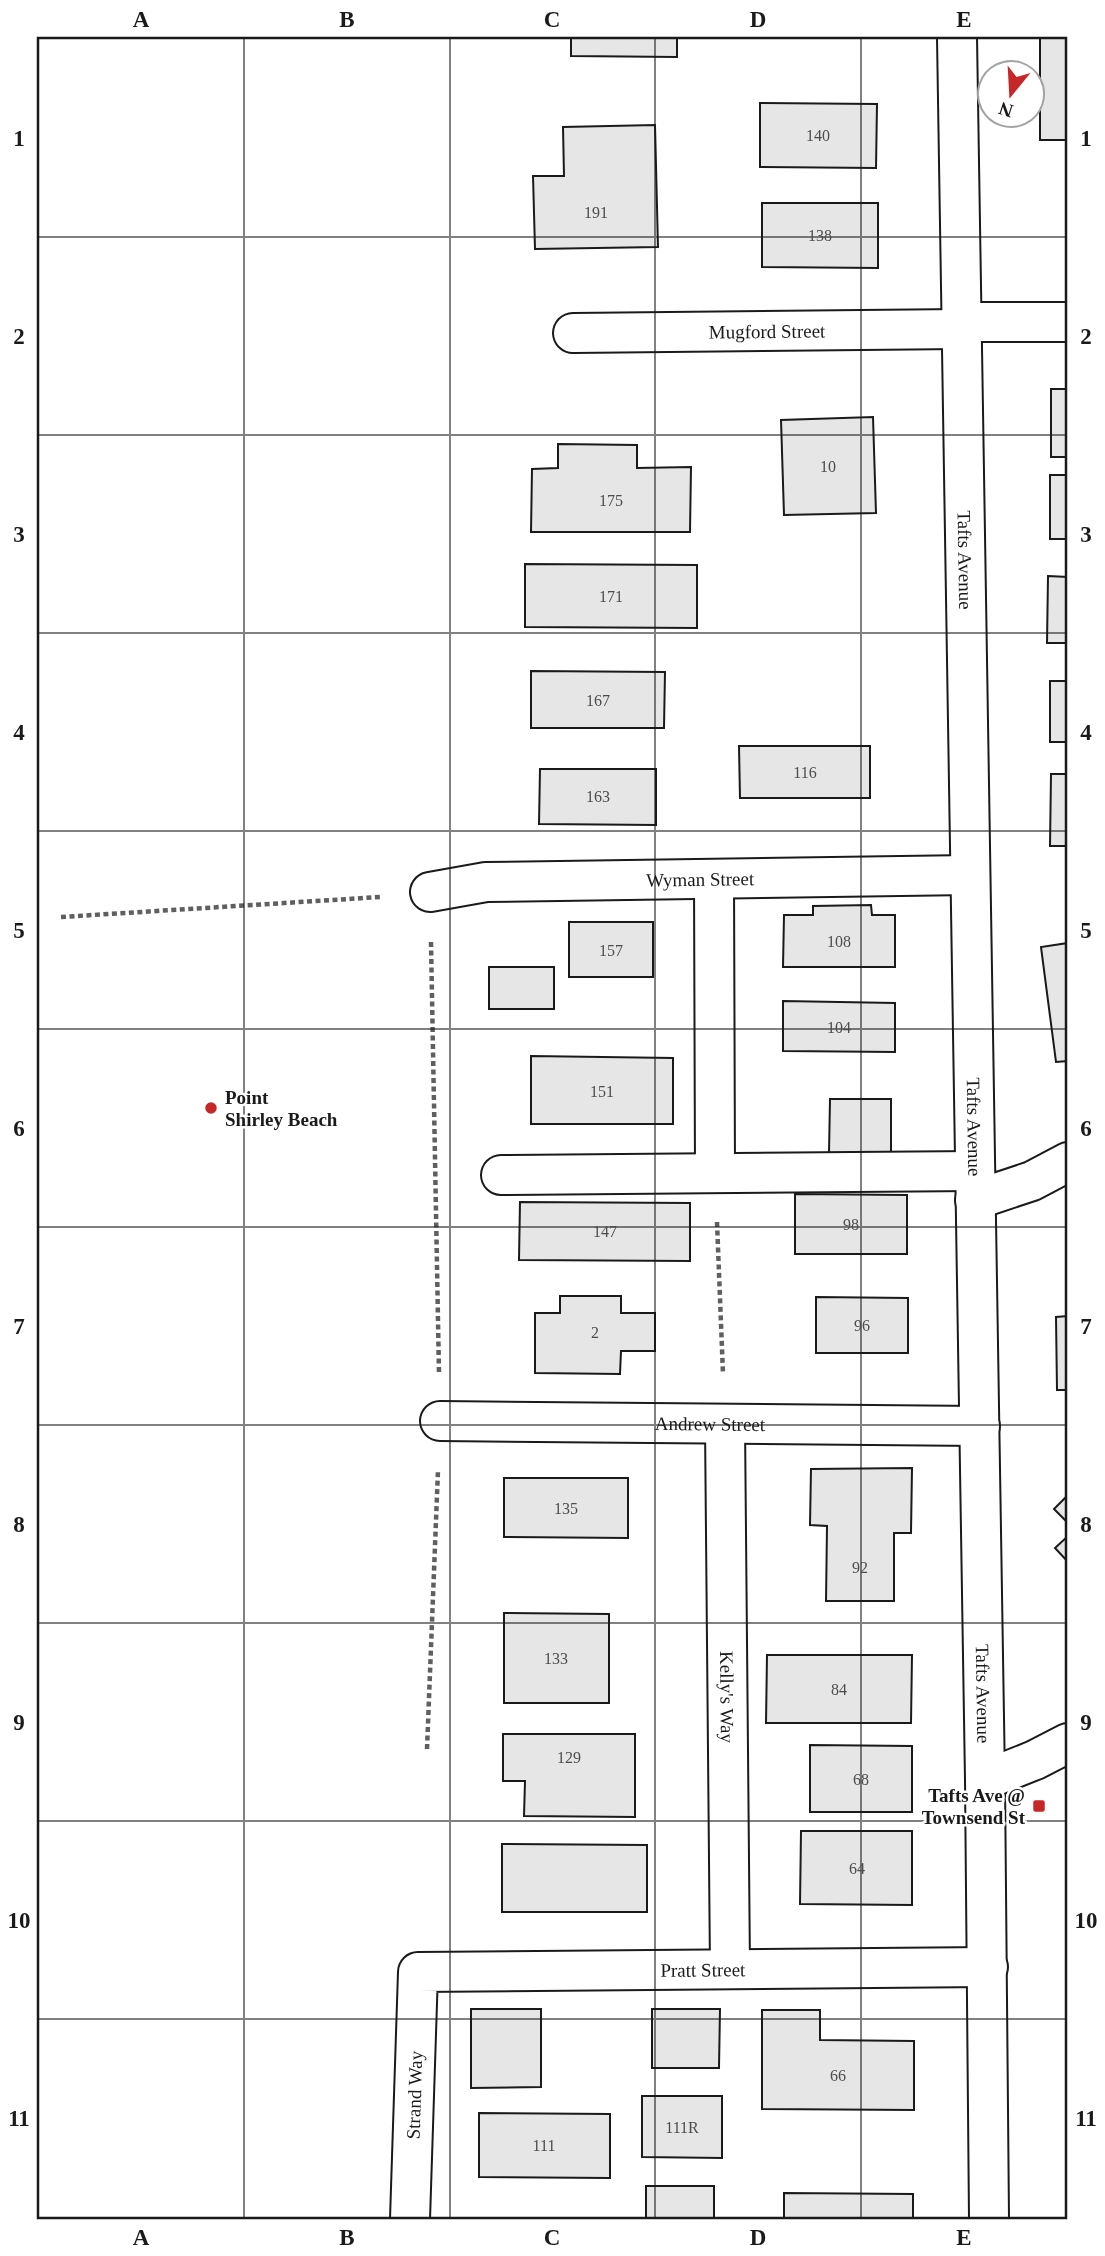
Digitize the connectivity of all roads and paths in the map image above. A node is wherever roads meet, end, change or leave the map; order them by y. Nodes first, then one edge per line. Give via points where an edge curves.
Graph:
1 (957, 37) edge
2 (1068, 322) edge
3 (961, 326) junction
4 (573, 332) dead end
5 (970, 875) junction
6 (715, 879) junction
7 (430, 892) junction
8 (61, 917) dead end
9 (1068, 1163) edge
10 (715, 1173) junction
11 (501, 1175) dead end
12 (975, 1185) junction
13 (440, 1421) junction
14 (725, 1424) junction
15 (980, 1426) junction
16 (1068, 1743) edge
17 (427, 1749) dead end
18 (985, 1780) junction
19 (988, 1967) junction
20 (730, 1969) junction
21 (418, 1972) joint
22 (410, 2219) edge
23 (989, 2219) edge

1 - 3 street, Tafts Avenue
2 - 3 street, Mugford Street
3 - 4 street, Mugford Street
3 - 5 street, Tafts Avenue
5 - 6 street, Wyman Street
5 - 12 street, Tafts Avenue
6 - 7 street, Wyman Street via 486,882
6 - 10 street
7 - 8 path
7 - 13 path
9 - 12 street via 1032,1181
10 - 11 street
10 - 12 street
10 - 14 path
12 - 15 street, Tafts Avenue
13 - 14 street, Andrew Street
13 - 17 path
14 - 15 street, Andrew Street
14 - 20 street, Kelly's Way
15 - 18 street, Tafts Avenue
16 - 18 street
18 - 19 street, Tafts Avenue
19 - 20 street, Pratt Street
19 - 23 street, Tafts Avenue
20 - 21 street, Pratt Street
21 - 22 street, Strand Way

